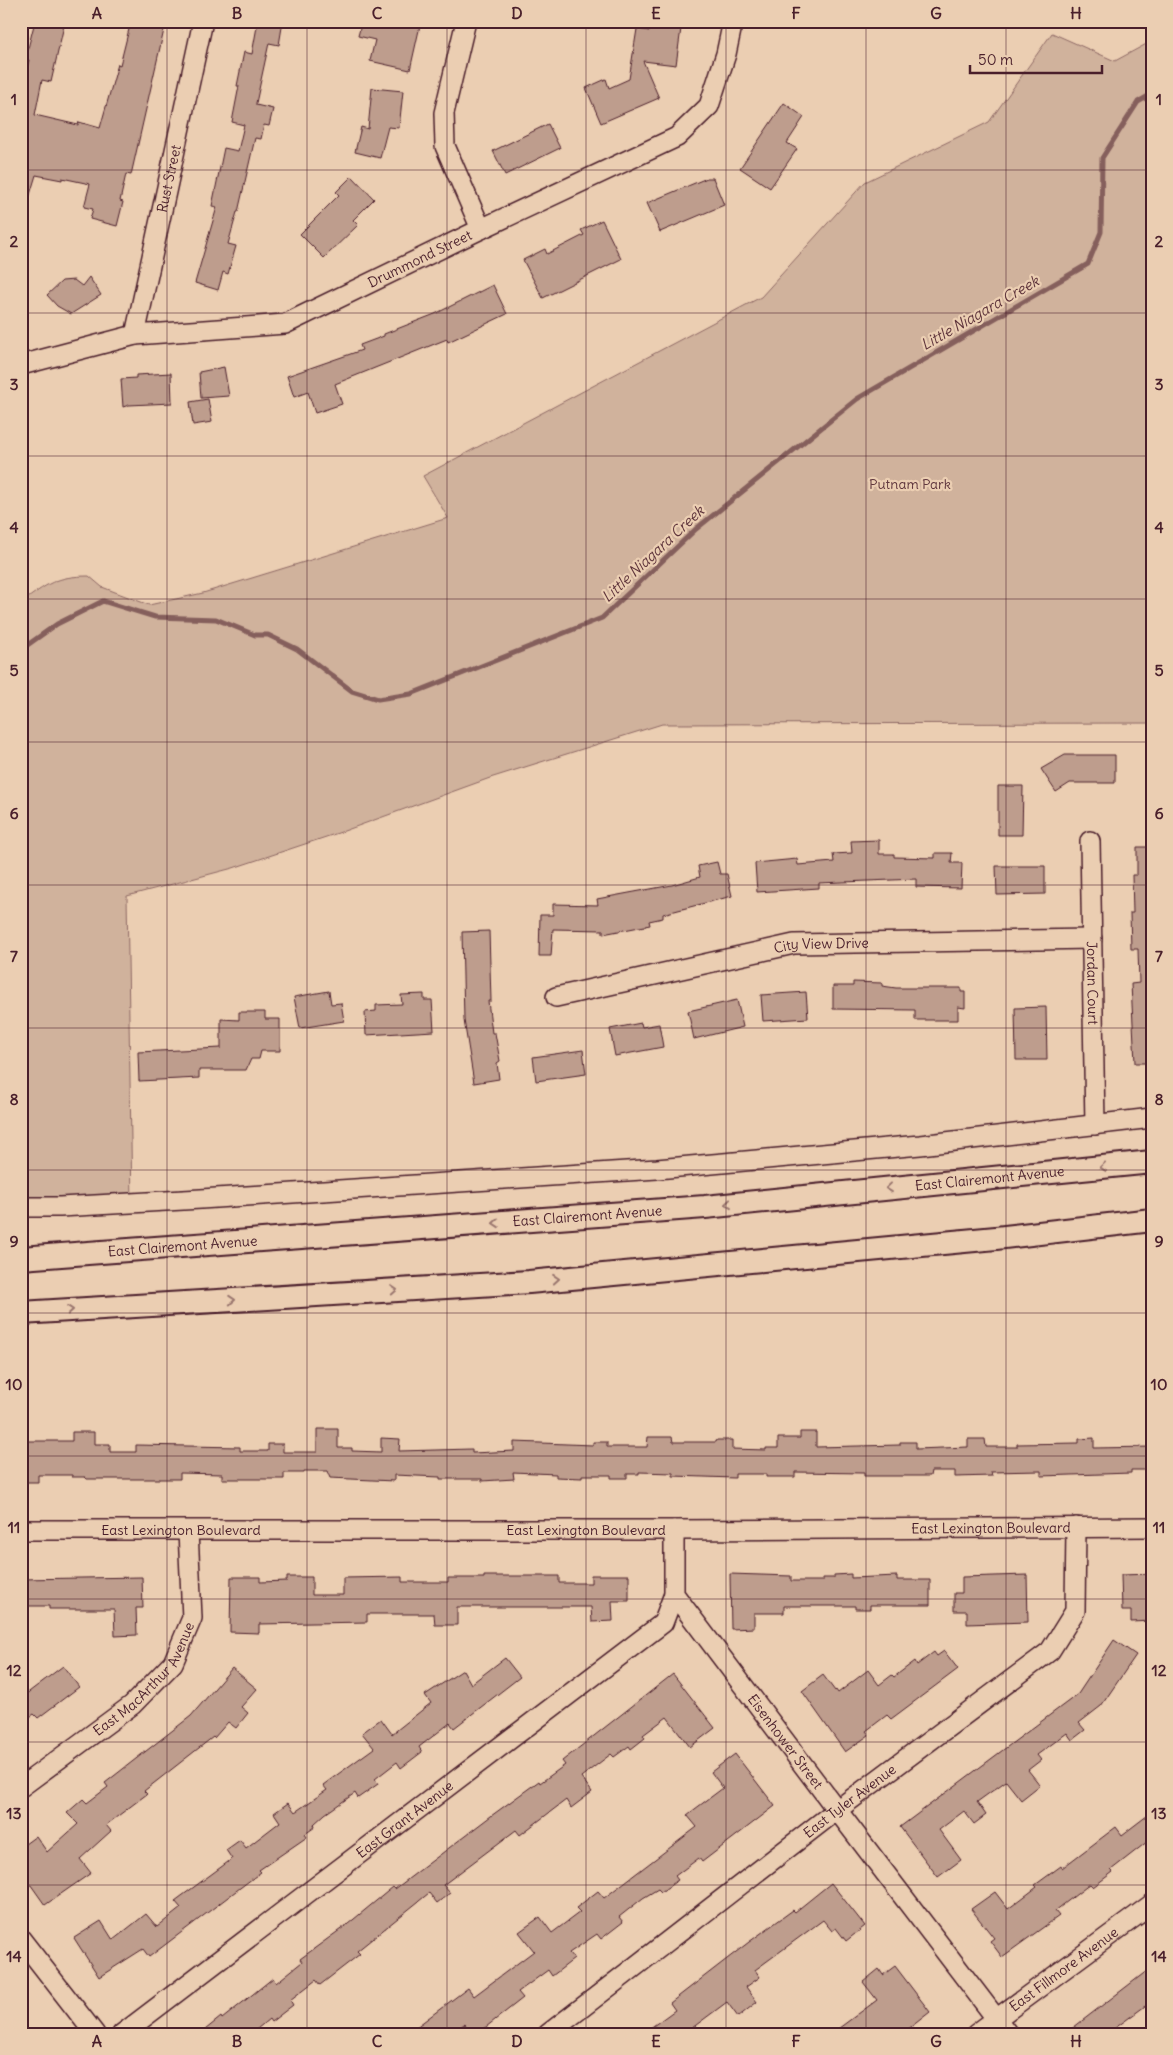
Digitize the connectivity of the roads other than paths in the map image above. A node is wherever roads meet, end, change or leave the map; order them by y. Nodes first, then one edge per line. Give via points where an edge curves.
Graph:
1 (203, 21) edge
2 (466, 21) edge
3 (733, 21) edge
4 (480, 229) junction
5 (135, 335) junction
6 (21, 365) edge
7 (1090, 841) dead end
8 (1092, 939) junction
9 (556, 997) dead end
10 (1152, 1118) edge
11 (1095, 1125) junction
12 (1152, 1162) edge
13 (21, 1207) edge
14 (1152, 1220) edge
15 (21, 1258) edge
16 (21, 1313) edge
17 (1152, 1526) edge
18 (1076, 1527) junction
19 (21, 1530) edge
20 (674, 1530) junction
21 (188, 1531) junction
22 (674, 1594) junction
23 (21, 1787) edge
24 (836, 1810) junction
25 (1152, 1904) edge
26 (21, 1939) edge
27 (996, 2018) junction
28 (95, 2034) edge
29 (122, 2034) edge
30 (548, 2034) edge
31 (976, 2034) edge
32 (1008, 2034) edge

1 - 5 street, Rust Street
2 - 4 street via 444,113 445,146
3 - 4 street, Drummond Street via 709,106 677,137
4 - 5 street, Drummond Street via 285,324
5 - 6 street, Drummond Street
7 - 8 street, Jordan Court
8 - 9 street, City View Drive via 794,944
8 - 11 street, Jordan Court
10 - 11 street
11 - 13 street via 882,1149 656,1169 202,1199
12 -> 15 main road, East Clairemont Avenue via 706,1207
16 -> 14 main road via 529,1282
17 - 18 street, East Lexington Boulevard
18 - 20 street, East Lexington Boulevard
18 - 24 street, East Tyler Avenue via 1075,1611 1050,1651
19 - 21 street, East Lexington Boulevard
20 - 21 street, East Lexington Boulevard
20 - 22 street
21 - 23 street, East MacArthur Avenue via 192,1618 173,1663 132,1704
22 - 24 street, Eisenhower Street
22 - 29 street, East Grant Avenue via 663,1623
24 - 27 street, Eisenhower Street
24 - 30 street, East Tyler Avenue
25 - 27 street, East Fillmore Avenue
26 - 28 street
27 - 31 street, East Fillmore Avenue
27 - 32 street, Eisenhower Street

